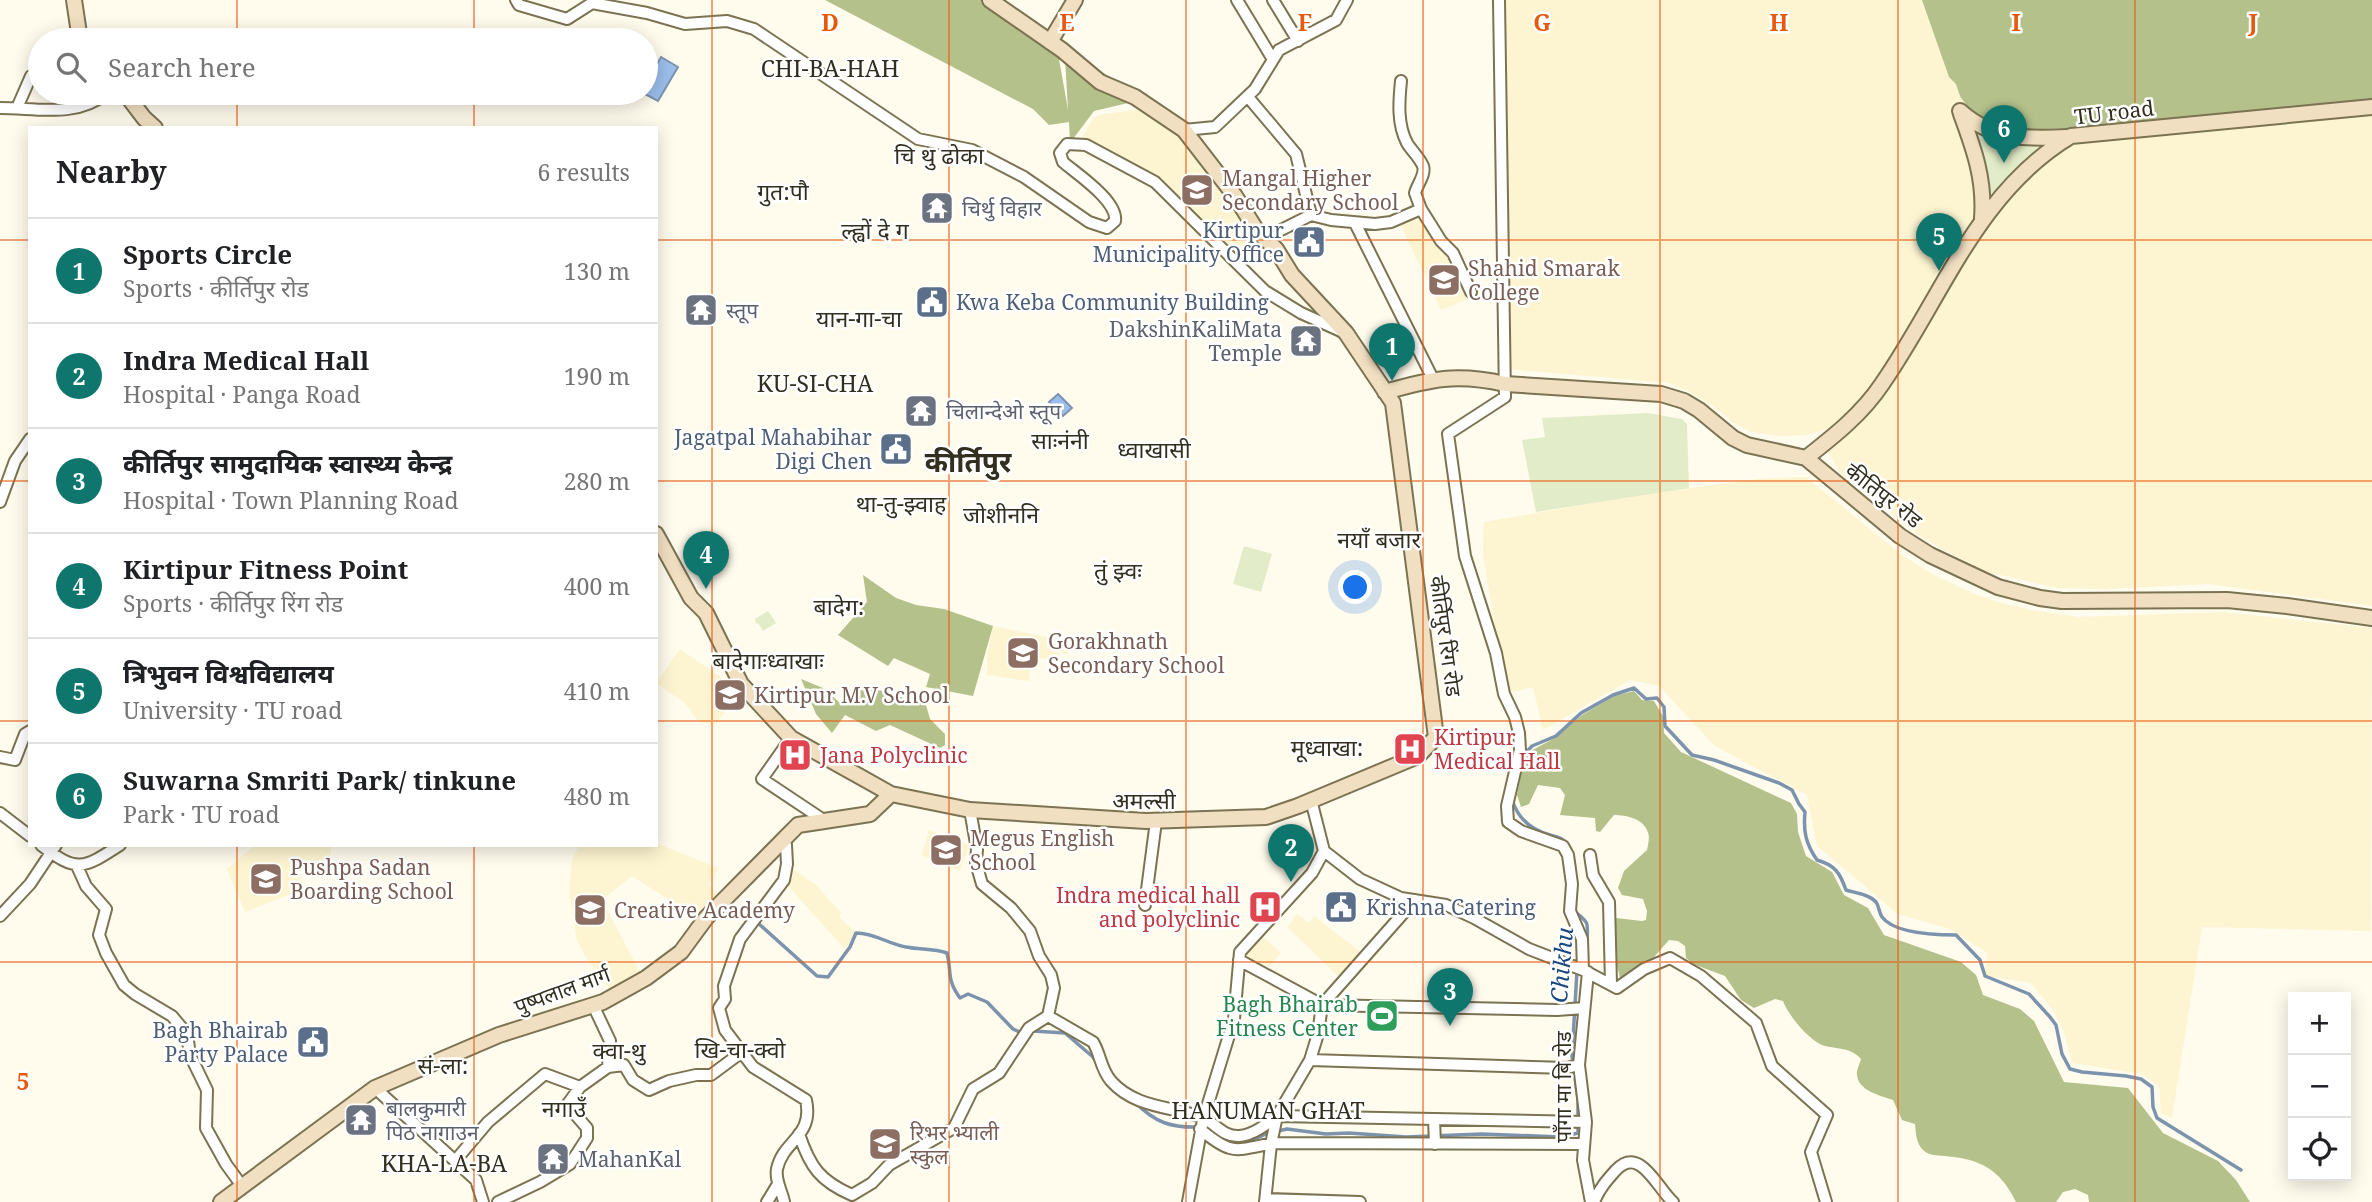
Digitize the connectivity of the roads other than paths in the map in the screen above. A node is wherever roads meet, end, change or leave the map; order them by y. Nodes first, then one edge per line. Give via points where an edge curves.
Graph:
1 (74, 0) edge
2 (516, 0) edge
3 (990, 0) edge
4 (1075, 0) edge
5 (1237, 0) edge
6 (1273, 0) edge
7 (1339, 0) edge
8 (1347, 0) edge
9 (1499, 0) edge
10 (1336, 20) junction
11 (78, 28) edge
12 (1298, 40) junction
13 (1050, 43) junction
14 (1272, 58) junction
15 (1401, 81) dead end
16 (28, 83) edge
17 (1248, 97) junction
18 (87, 105) edge
19 (134, 105) edge
20 (2372, 107) edge
21 (0, 108) edge
22 (18, 108) junction
23 (153, 126) edge
24 (1184, 130) junction
25 (2071, 136) junction
26 (1421, 209) junction
27 (1311, 215) junction
28 (1982, 218) junction
29 (1355, 223) junction
30 (1265, 239) junction
31 (1471, 292) dead end
32 (1346, 333) junction
33 (1433, 379) junction
34 (1504, 384) junction
35 (1385, 391) junction
36 (28, 440) edge
37 (1806, 458) junction
38 (0, 502) edge
39 (658, 538) edge
40 (2372, 618) edge
41 (28, 732) edge
42 (791, 738) junction
43 (0, 757) edge
44 (891, 794) junction
45 (1311, 800) junction
46 (970, 810) junction
47 (0, 813) edge
48 (825, 821) junction
49 (1156, 821) junction
50 (28, 834) edge
51 (783, 841) junction
52 (117, 847) edge
53 (53, 849) edge
54 (1324, 852) junction
55 (1590, 855) dead end
56 (77, 866) junction
57 (1415, 900) junction
58 (1145, 905) dead end
59 (0, 916) edge
60 (1239, 960) junction
61 (1586, 971) junction
62 (1611, 984) junction
63 (593, 1005) junction
64 (1322, 1005) junction
65 (1584, 1009) junction
66 (1048, 1016) junction
67 (742, 1052) junction
68 (1310, 1060) junction
69 (1578, 1065) junction
70 (608, 1067) junction
71 (580, 1087) junction
72 (375, 1088) junction
73 (1434, 1119) junction
74 (1276, 1121) junction
75 (1202, 1122) junction
76 (1586, 1122) junction
77 (800, 1134) junction
78 (1271, 1144) junction
79 (1435, 1144) junction
80 (1583, 1144) junction
81 (455, 1161) junction
82 (778, 1184) junction
83 (242, 1186) junction
84 (1265, 1200) edge
85 (221, 1202) edge
86 (484, 1202) edge
87 (498, 1202) edge
88 (766, 1202) edge
89 (784, 1202) edge
90 (1188, 1202) edge
91 (1360, 1202) edge
92 (1593, 1202) edge
93 (1673, 1202) edge
94 (1826, 1202) edge

1 - 11 street
2 - 32 street via 519,5 567,19 592,3 685,24 727,21 754,29 918,139 972,150 1024,177 1089,222 1107,228 1115,221 1115,210 1063,162 1060,153 1066,144 1086,145 1155,182 1265,291
3 - 13 street, कीर्तिपुर रिंग रोड
4 - 13 street
5 - 14 street
6 - 12 street
7 - 10 street
8 - 10 street
9 - 34 street
10 - 12 street
12 - 14 street
13 - 24 street, कीर्तिपुर रिंग रोड via 1100,82 1135,97
14 - 17 street
15 - 26 street via 1401,126 1423,167 1415,193
16 - 22 street
17 - 24 street via 1214,127
17 - 27 street via 1296,154
18 - 22 street via 48,111
19 - 23 street
20 - 25 street, TU road
21 - 22 street
24 - 30 street, कीर्तिपुर रिंग रोड
25 - 28 street, TU road via 2031,163
25 - 28 street via 2004,135 1973,123 1960,111 1979,164
26 - 29 street via 1391,222
26 - 31 street via 1440,242 1453,253
27 - 29 street
27 - 30 street
28 - 37 street, TU road via 1881,386 1844,428
29 - 33 street
30 - 32 street, कीर्तिपुर रिंग रोड
32 - 35 street, कीर्तिपुर रिंग रोड
33 - 34 street, कीर्तिपुर रोड via 1478,378
33 - 35 street, कीर्तिपुर रोड
34 - 37 street, कीर्तिपुर रोड via 1672,397 1699,410 1740,442
34 - 61 street, पाँगा मा बि रोड via 1504,397 1448,434 1465,556 1519,733 1508,822 1563,846 1568,855 1570,911 1582,939
35 - 45 street, कीर्तिपुर रिंग रोड via 1393,403 1436,737 1418,755
36 - 38 street via 11,469
37 - 40 street, कीर्तिपुर रोड via 1900,536 1930,555 2018,593 2088,602 2227,600
39 - 42 street, कीर्तिपुर रिंग रोड via 691,598 706,613 741,684
41 - 43 street via 15,760
42 - 44 street, कीर्तिपुर रिंग रोड
42 - 48 street via 762,779
44 - 46 street, कीर्तिपुर रिंग रोड
44 - 48 street, पुष्पलाल मार्ग via 870,814
45 - 49 street, कीर्तिपुर रिंग रोड via 1266,817
45 - 54 street
46 - 49 street, कीर्तिपुर रिंग रोड
46 - 66 street via 982,884 1030,930 1051,975 1054,988
47 - 50 street
48 - 51 street, पुष्पलाल मार्ग via 798,825
49 - 58 street
51 - 63 street, पुष्पलाल मार्ग via 706,918 681,952 646,978
51 - 67 street via 784,880 740,939 719,1008 725,1030
52 - 56 street
53 - 56 street
53 - 59 street via 30,884
54 - 57 street via 1360,879
54 - 60 street via 1312,873 1251,937
55 - 62 street via 1593,875 1609,902
56 - 83 street via 86,886 106,909 99,935 115,972 135,994 172,1016 187,1034 190,1055 207,1090 206,1128
57 - 61 street via 1446,905 1529,949
57 - 64 street
60 - 64 street
60 - 75 street via 1234,1019
61 - 62 street
61 - 65 street, पाँगा मा बि रोड
62 - 94 street via 1617,988 1670,958 1700,976 1756,1023 1772,1066 1827,1115 1811,1152
63 - 70 street via 610,1041
63 - 72 street, पुष्पलाल मार्ग via 499,1035
64 - 65 street
64 - 68 street
65 - 69 street, पाँगा मा बि रोड
66 - 75 street via 1093,1042 1100,1064 1124,1091
66 - 77 street via 1029,1028 999,1073 973,1089 954,1128 889,1165 852,1195 822,1179 805,1153
67 - 70 street via 711,1075 669,1081 649,1090 633,1080 624,1065
67 - 77 street via 764,1076 806,1100 810,1114
68 - 69 street
68 - 74 street
69 - 76 street, पाँगा मा बि रोड
70 - 71 street
71 - 81 street via 545,1074 488,1122
71 - 87 street via 567,1105 587,1128 587,1138 570,1164
72 - 81 street
72 - 83 street, पुष्पलाल मार्ग
73 - 74 street
73 - 76 street
73 - 79 street
74 - 75 street via 1242,1136
74 - 78 street
75 - 78 street via 1229,1149
75 - 90 street
76 - 80 street, पाँगा मा बि रोड
77 - 82 street via 778,1167
78 - 79 street
78 - 84 street
79 - 80 street
80 - 92 street, पाँगा मा बि रोड
81 - 86 street via 476,1180
82 - 88 street
82 - 89 street
83 - 85 street, पुष्पलाल मार्ग
84 - 91 street
92 - 93 street via 1615,1171 1631,1161 1642,1165

